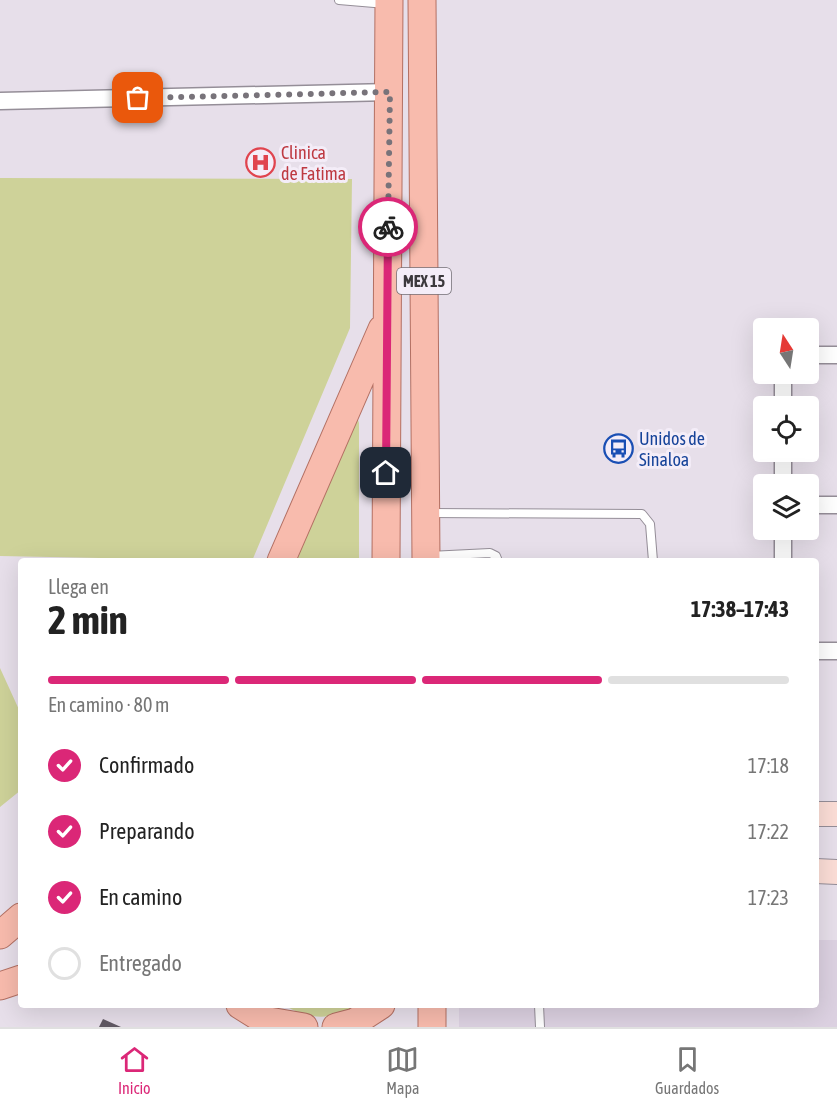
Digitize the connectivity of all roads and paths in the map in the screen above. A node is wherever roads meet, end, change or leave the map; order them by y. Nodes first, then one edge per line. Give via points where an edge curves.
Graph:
1 (339, 0) edge
2 (422, 0) edge
3 (389, 2) edge
4 (390, 92) junction
5 (0, 101) edge
6 (386, 320) junction
7 (819, 356) edge
8 (837, 356) edge
9 (819, 505) edge
10 (837, 505) edge
11 (426, 513) junction
12 (783, 540) edge
13 (282, 558) edge
14 (386, 558) edge
15 (426, 558) edge
16 (497, 558) edge
17 (652, 558) edge
18 (783, 558) edge
19 (819, 651) edge
20 (837, 651) edge
21 (819, 814) edge
22 (837, 814) edge
23 (819, 871) edge
24 (837, 872) edge
25 (18, 919) edge
26 (0, 935) edge
27 (18, 980) edge
28 (0, 986) edge
29 (245, 1008) edge
30 (376, 1008) edge
31 (386, 1008) edge
32 (432, 1008) edge
33 (539, 1008) edge
34 (272, 1024) edge
35 (304, 1027) edge
36 (336, 1027) edge
37 (386, 1027) edge
38 (432, 1027) edge
39 (540, 1027) edge

1 - 3 lane
2 - 11 main road, MEX 15
3 - 4 main road, MEX 15
4 - 5 street
4 - 6 main road, MEX 15
6 - 13 main road
6 - 14 main road, MEX 15
7 - 8 street
9 - 10 street
11 - 15 main road, MEX 15
11 - 17 lane via 642,514 650,524
12 - 18 street
15 - 16 lane via 490,553
19 - 20 street
21 - 22 street
23 - 24 street
25 - 26 main road
27 - 28 main road
29 - 34 main road
30 - 36 main road via 355,1022
31 - 37 main road
32 - 38 main road
33 - 39 lane
34 - 35 main road

